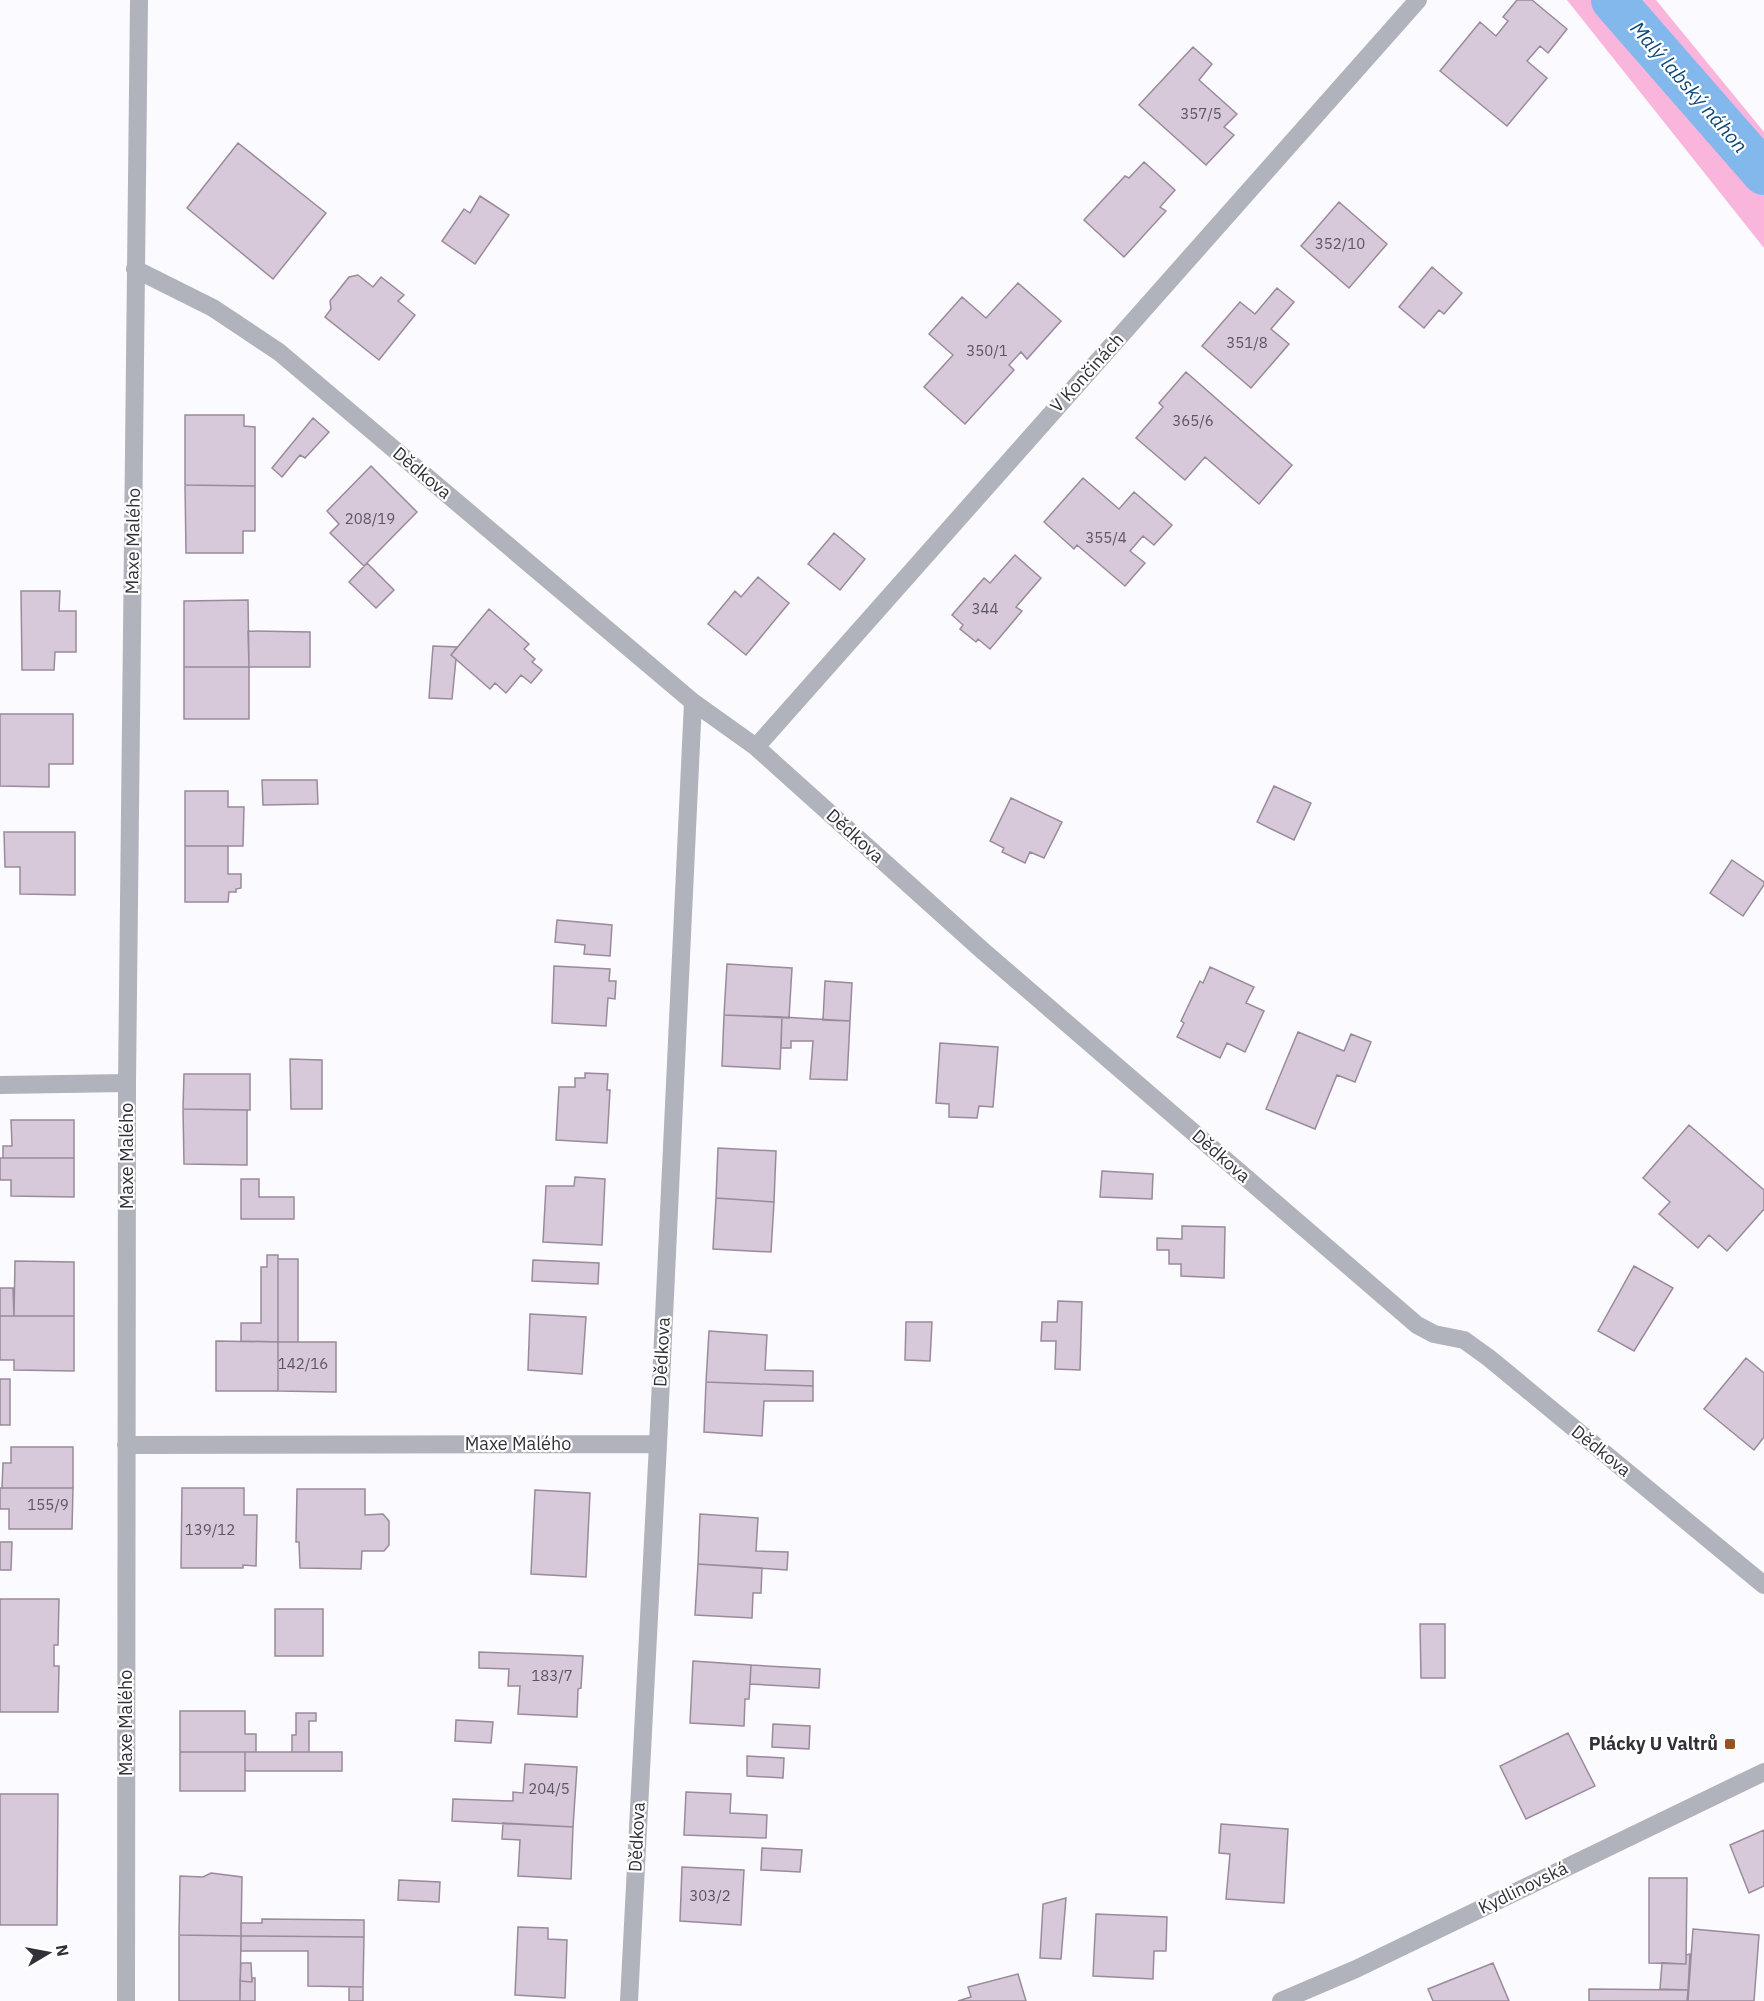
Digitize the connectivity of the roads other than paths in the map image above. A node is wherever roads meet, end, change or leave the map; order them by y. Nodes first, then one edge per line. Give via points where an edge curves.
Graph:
1 (139, 0) edge
2 (1418, 0) edge
3 (135, 269) junction
4 (693, 702) junction
5 (756, 747) junction
6 (127, 1083) junction
7 (0, 1085) edge
8 (658, 1444) junction
9 (126, 1445) junction
10 (1764, 1585) edge
11 (1764, 1772) edge
12 (126, 2001) edge
13 (629, 2001) edge
14 (1281, 2001) edge

1 - 3 street, Maxe Malého
2 - 5 street, V Končinách
3 - 4 street, Dědkova via 213,308 279,352
3 - 6 street, Maxe Malého
4 - 5 street, Dědkova
4 - 8 street, Dědkova
5 - 10 street, Dědkova via 983,951 1417,1325 1434,1335 1464,1340 1489,1358
6 - 7 street, Maxe Malého
6 - 9 street, Maxe Malého
8 - 9 street, Maxe Malého
8 - 13 street, Dědkova
9 - 12 street, Maxe Malého
11 - 14 street, Kydlinovská via 1356,1969

